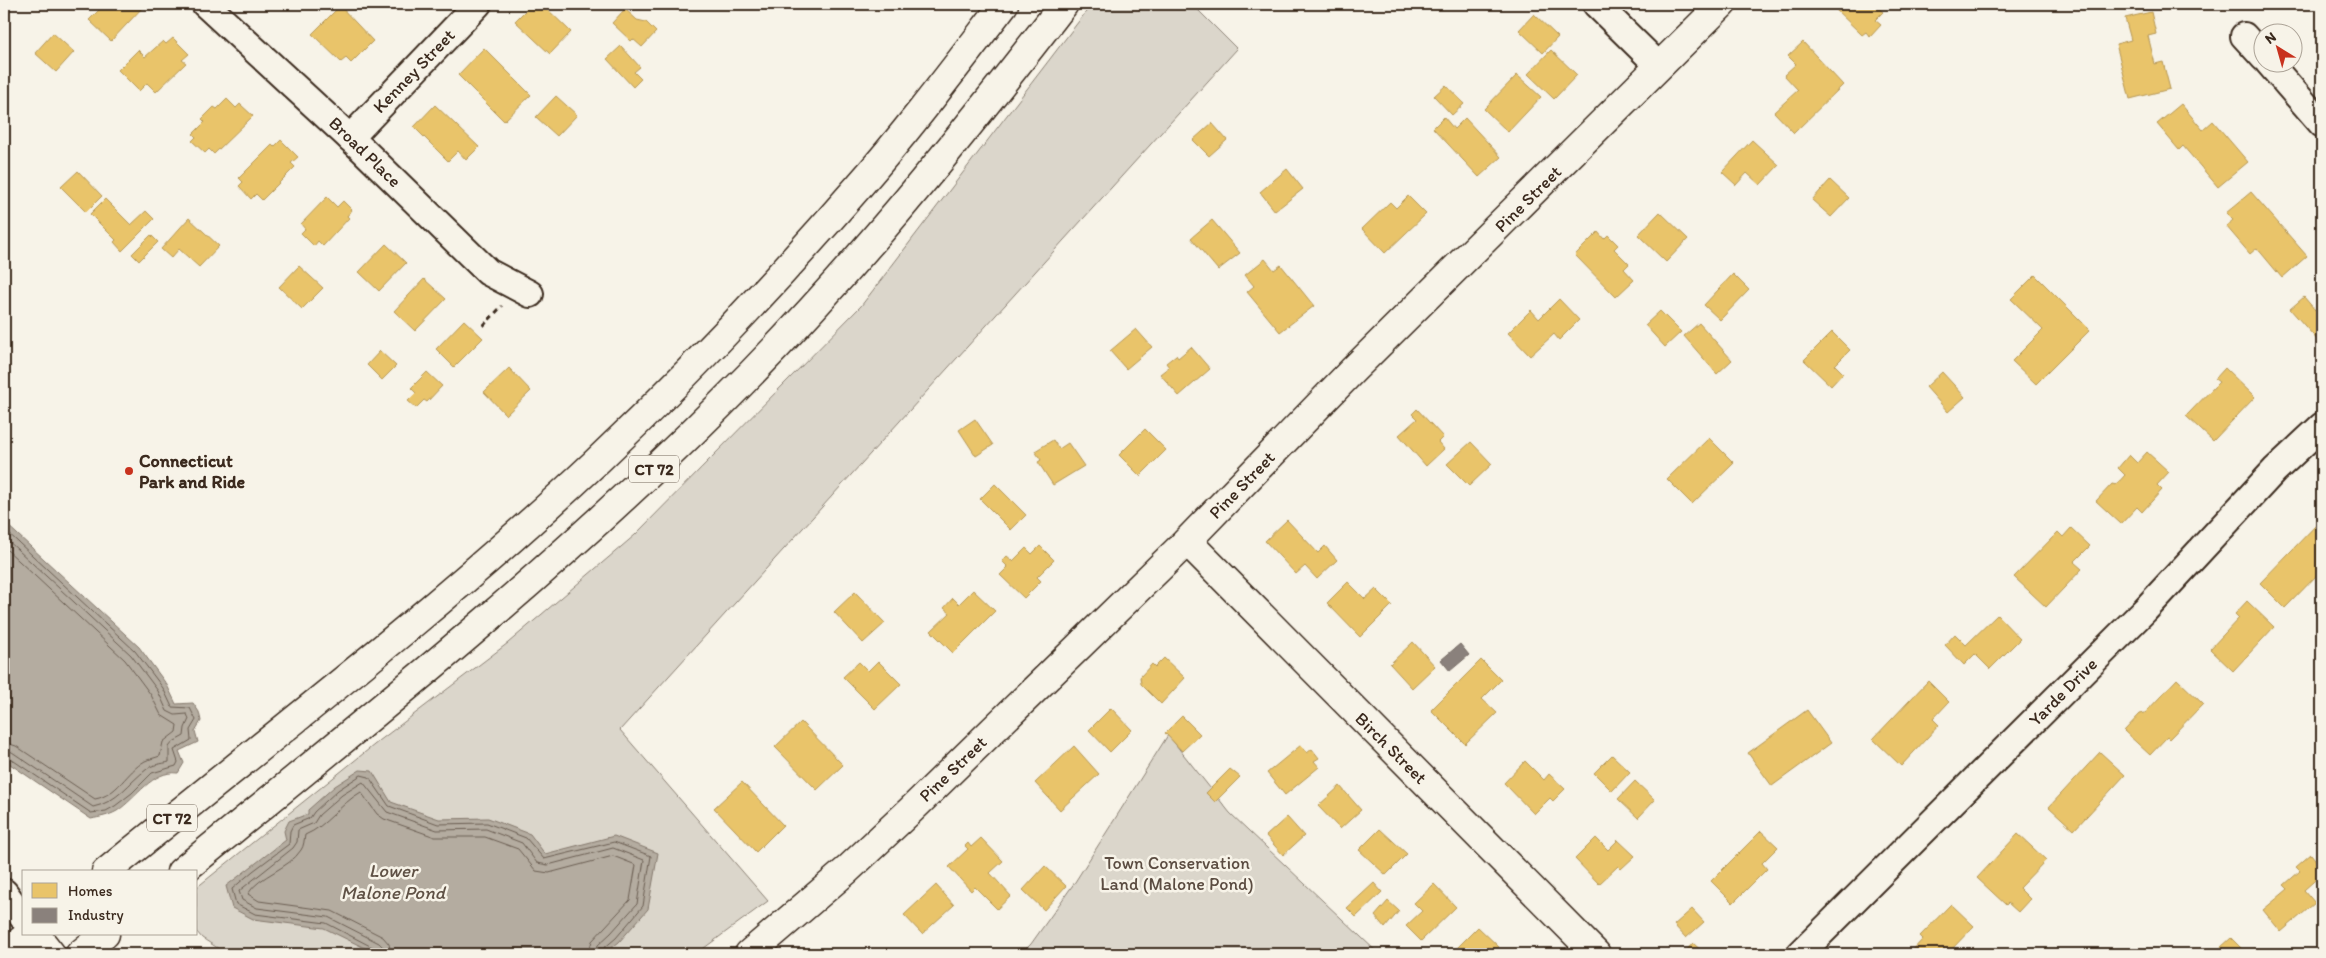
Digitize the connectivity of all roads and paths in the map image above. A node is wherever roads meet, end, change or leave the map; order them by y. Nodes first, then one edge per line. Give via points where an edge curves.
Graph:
1 (204, 4) edge
2 (478, 4) edge
3 (1004, 4) edge
4 (1064, 4) edge
5 (1596, 4) edge
6 (1722, 4) edge
7 (2244, 36) dead end
8 (2254, 47) edge
9 (1659, 66) junction
10 (2277, 72) edge
11 (2322, 124) edge
12 (350, 138) junction
13 (530, 294) dead end
14 (2322, 426) edge
15 (1187, 541) junction
16 (108, 870) edge
17 (183, 870) edge
18 (4, 892) edge
19 (22, 916) edge
20 (27, 936) edge
21 (37, 936) edge
22 (102, 936) edge
23 (5, 954) edge
24 (51, 954) edge
25 (80, 954) edge
26 (749, 954) edge
27 (1596, 954) edge
28 (1800, 954) edge

1 - 12 street, Broad Place
2 - 12 street, Kenney Street
3 - 16 main road, CT 72 via 862,183 777,279 593,464 399,634
4 - 17 main road, CT 72 via 899,211 811,311 720,406 524,589
5 - 9 street
6 - 9 main road, Pine Street
7 - 8 street
9 - 15 main road, Pine Street via 1353,370
10 - 11 street
12 - 13 street, Broad Place via 488,272
14 - 28 street, Yarde Drive via 2275,470 2138,617
15 - 26 main road, Pine Street via 862,856
15 - 27 main road, Birch Street
18 - 19 street
20 - 23 main road
21 - 24 main road
22 - 25 main road

